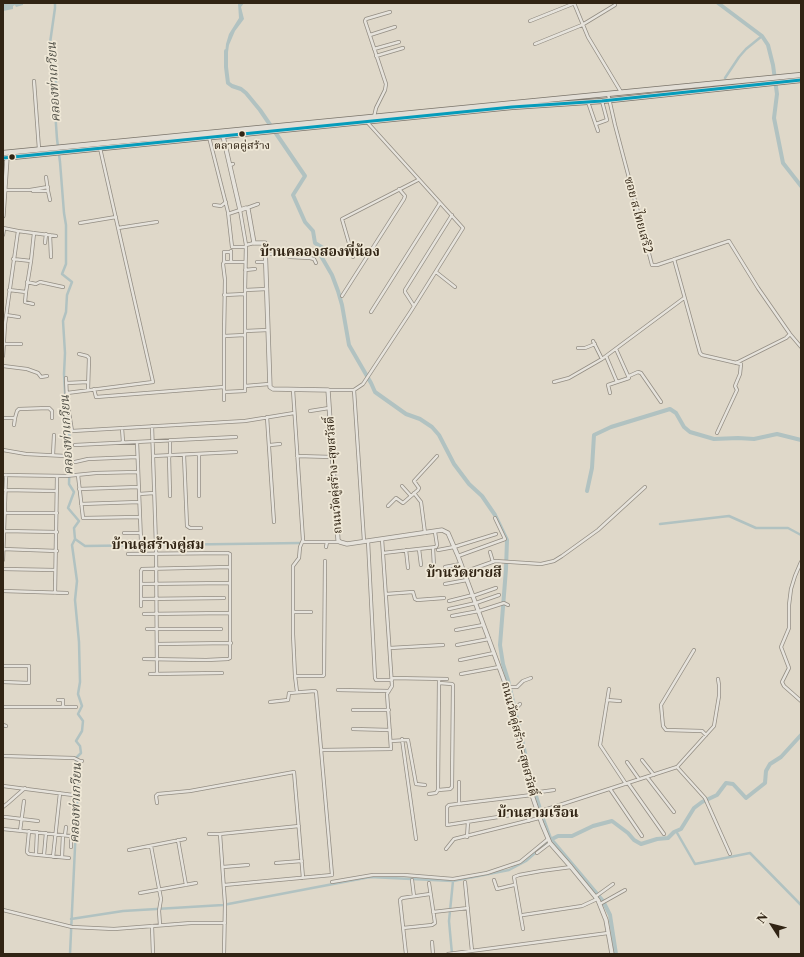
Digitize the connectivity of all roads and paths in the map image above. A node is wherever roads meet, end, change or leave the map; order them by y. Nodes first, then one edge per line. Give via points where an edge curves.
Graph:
1 (575, 3) edge
2 (615, 5) dead end
3 (390, 12) dead end
4 (530, 21) dead end
5 (582, 25) junction
6 (395, 27) dead end
7 (370, 35) junction
8 (399, 42) dead end
9 (535, 44) dead end
10 (403, 48) dead end
11 (374, 49) junction
12 (376, 56) junction
13 (801, 75) edge
14 (790, 79) junction
15 (34, 80) dead end
16 (801, 80) edge
17 (758, 82) junction
18 (621, 92) junction
19 (608, 94) junction
20 (609, 100) junction
21 (602, 101) junction
22 (588, 102) junction
23 (374, 117) junction
24 (367, 122) junction
25 (596, 124) junction
26 (598, 131) dead end
27 (223, 136) junction
28 (209, 137) junction
29 (100, 146) junction
30 (39, 149) junction
31 (52, 150) junction
32 (3, 153) edge
33 (5, 158) edge
34 (46, 177) dead end
35 (419, 179) junction
36 (48, 186) junction
37 (399, 189) junction
38 (4, 190) junction
39 (30, 190) junction
40 (48, 191) junction
41 (50, 200) dead end
42 (226, 202) junction
43 (440, 203) junction
44 (258, 204) dead end
45 (214, 205) dead end
46 (247, 208) junction
47 (240, 210) junction
48 (228, 214) junction
49 (452, 215) junction
50 (3, 216) edge
51 (116, 217) junction
52 (157, 222) dead end
53 (80, 224) dead end
54 (118, 228) junction
55 (4, 229) edge
56 (18, 231) junction
57 (34, 232) junction
58 (46, 234) junction
59 (3, 235) edge
60 (50, 235) junction
61 (56, 236) dead end
62 (45, 243) dead end
63 (254, 243) junction
64 (245, 246) junction
65 (233, 248) junction
66 (231, 252) junction
67 (266, 254) junction
68 (51, 257) dead end
69 (353, 257) dead end
70 (13, 259) junction
71 (674, 259) junction
72 (31, 261) junction
73 (224, 262) junction
74 (231, 262) junction
75 (245, 262) junction
76 (257, 262) dead end
77 (266, 262) junction
78 (316, 264) dead end
79 (255, 269) dead end
80 (245, 270) junction
81 (436, 272) junction
82 (27, 282) junction
83 (63, 287) dead end
84 (456, 287) dead end
85 (267, 289) junction
86 (10, 290) junction
87 (245, 290) junction
88 (26, 292) junction
89 (245, 294) junction
90 (224, 295) junction
91 (342, 296) dead end
92 (684, 298) junction
93 (33, 304) dead end
94 (414, 306) junction
95 (371, 312) dead end
96 (6, 315) junction
97 (19, 317) dead end
98 (268, 330) junction
99 (245, 331) junction
100 (790, 334) junction
101 (245, 335) junction
102 (224, 336) junction
103 (593, 341) dead end
104 (4, 344) edge
105 (21, 344) dead end
106 (595, 344) junction
107 (801, 347) edge
108 (578, 348) dead end
109 (616, 348) junction
110 (79, 354) dead end
111 (3, 356) edge
112 (606, 356) junction
113 (602, 359) junction
114 (736, 363) junction
115 (3, 366) edge
116 (47, 376) dead end
117 (629, 376) junction
118 (66, 378) dead end
119 (88, 382) junction
120 (554, 382) dead end
121 (617, 382) junction
122 (66, 383) junction
123 (269, 384) junction
124 (245, 386) junction
125 (224, 387) junction
126 (94, 389) junction
127 (88, 390) junction
128 (293, 390) junction
129 (328, 390) junction
130 (354, 390) junction
131 (245, 391) junction
132 (224, 392) junction
133 (67, 393) junction
134 (610, 393) dead end
135 (245, 396) dead end
136 (224, 400) dead end
137 (662, 402) dead end
138 (329, 408) junction
139 (310, 411) dead end
140 (294, 413) junction
141 (267, 417) junction
142 (3, 418) edge
143 (15, 418) junction
144 (52, 418) dead end
145 (14, 425) dead end
146 (152, 426) junction
147 (122, 428) junction
148 (717, 433) dead end
149 (54, 435) dead end
150 (236, 437) dead end
151 (170, 440) junction
152 (152, 441) junction
153 (123, 442) junction
154 (137, 442) junction
155 (75, 444) dead end
156 (280, 444) dead end
157 (270, 445) junction
158 (3, 450) edge
159 (236, 452) dead end
160 (199, 454) junction
161 (53, 455) junction
162 (184, 455) junction
163 (66, 456) dead end
164 (153, 456) junction
165 (170, 456) junction
166 (297, 456) junction
167 (436, 456) dead end
168 (137, 457) junction
169 (332, 457) junction
170 (75, 462) dead end
171 (138, 472) junction
172 (4, 475) edge
173 (78, 475) junction
174 (58, 476) junction
175 (402, 486) dead end
176 (138, 487) junction
177 (646, 487) dead end
178 (80, 489) junction
179 (5, 490) junction
180 (57, 491) junction
181 (154, 493) junction
182 (414, 493) junction
183 (139, 494) junction
184 (170, 496) dead end
185 (199, 496) dead end
186 (411, 496) junction
187 (139, 502) junction
188 (81, 504) junction
189 (388, 506) dead end
190 (4, 513) edge
191 (57, 513) junction
192 (140, 517) junction
193 (495, 518) dead end
194 (274, 522) dead end
195 (201, 528) dead end
196 (4, 531) edge
197 (57, 532) junction
198 (140, 532) junction
199 (435, 532) junction
200 (124, 533) dead end
201 (425, 534) junction
202 (496, 534) dead end
203 (382, 539) junction
204 (141, 541) dead end
205 (366, 541) junction
206 (303, 542) junction
207 (328, 542) junction
208 (340, 542) junction
209 (326, 547) dead end
210 (454, 547) junction
211 (433, 548) junction
212 (3, 549) edge
213 (419, 549) junction
214 (406, 550) junction
215 (438, 550) dead end
216 (56, 551) junction
217 (490, 552) dead end
218 (383, 553) junction
219 (128, 554) dead end
220 (156, 554) junction
221 (458, 556) junction
222 (3, 560) edge
223 (324, 561) dead end
224 (493, 562) junction
225 (801, 562) edge
226 (461, 564) junction
227 (421, 565) dead end
228 (230, 567) junction
229 (434, 567) dead end
230 (445, 567) dead end
231 (408, 568) dead end
232 (3, 569) edge
233 (156, 569) junction
234 (55, 570) junction
235 (464, 572) junction
236 (467, 580) junction
237 (230, 583) junction
238 (141, 584) junction
239 (156, 584) junction
240 (445, 584) dead end
241 (496, 588) dead end
242 (3, 591) edge
243 (55, 593) junction
244 (67, 593) dead end
245 (386, 594) junction
246 (499, 595) dead end
247 (473, 596) junction
248 (224, 598) dead end
249 (444, 598) dead end
250 (141, 599) junction
251 (157, 599) junction
252 (449, 601) dead end
253 (476, 603) junction
254 (508, 605) dead end
255 (141, 606) dead end
256 (449, 609) dead end
257 (478, 611) junction
258 (293, 612) junction
259 (312, 612) dead end
260 (230, 613) junction
261 (144, 614) dead end
262 (157, 614) junction
263 (452, 616) dead end
264 (484, 625) junction
265 (147, 629) dead end
266 (157, 629) junction
267 (221, 629) dead end
268 (456, 630) dead end
269 (489, 639) junction
270 (231, 643) junction
271 (157, 644) junction
272 (443, 645) dead end
273 (457, 645) dead end
274 (390, 648) junction
275 (694, 650) dead end
276 (494, 653) junction
277 (144, 659) dead end
278 (157, 659) junction
279 (460, 660) dead end
280 (3, 666) edge
281 (500, 667) junction
282 (222, 673) dead end
283 (150, 674) dead end
284 (157, 674) junction
285 (461, 674) dead end
286 (295, 676) junction
287 (531, 678) dead end
288 (392, 679) junction
289 (439, 679) junction
290 (447, 679) dead end
291 (718, 680) dead end
292 (3, 682) edge
293 (439, 683) junction
294 (509, 687) junction
295 (609, 689) dead end
296 (338, 690) dead end
297 (389, 691) junction
298 (297, 692) junction
299 (58, 700) dead end
300 (607, 700) junction
301 (620, 701) dead end
302 (801, 701) edge
303 (270, 702) dead end
304 (520, 704) dead end
305 (3, 707) edge
306 (63, 707) junction
307 (76, 707) dead end
308 (514, 709) junction
309 (353, 710) dead end
310 (389, 710) junction
311 (353, 730) dead end
312 (390, 730) junction
313 (706, 735) junction
314 (402, 739) junction
315 (391, 741) junction
316 (321, 750) junction
317 (3, 756) edge
318 (642, 760) dead end
319 (81, 761) dead end
320 (627, 762) dead end
321 (677, 767) junction
322 (654, 775) junction
323 (648, 777) junction
324 (639, 779) junction
325 (460, 782) dead end
326 (627, 783) junction
327 (425, 784) dead end
328 (3, 786) edge
329 (25, 788) junction
330 (610, 789) junction
331 (438, 790) junction
332 (554, 790) dead end
333 (60, 793) junction
334 (534, 793) junction
335 (429, 794) dead end
336 (73, 795) dead end
337 (24, 801) dead end
338 (157, 803) dead end
339 (459, 804) junction
340 (3, 806) edge
341 (540, 811) junction
342 (674, 812) dead end
343 (5, 817) dead end
344 (539, 818) junction
345 (22, 819) junction
346 (38, 821) dead end
347 (529, 821) junction
348 (468, 822) junction
349 (299, 826) junction
350 (66, 827) dead end
351 (3, 829) edge
352 (20, 831) junction
353 (29, 832) junction
354 (37, 832) junction
355 (46, 833) junction
356 (55, 834) junction
357 (209, 834) dead end
358 (220, 834) junction
359 (664, 834) dead end
360 (64, 835) junction
361 (642, 836) dead end
362 (468, 837) junction
363 (185, 839) dead end
364 (416, 839) dead end
365 (178, 840) junction
366 (549, 841) junction
367 (151, 846) junction
368 (71, 847) dead end
369 (446, 849) dead end
370 (129, 850) dead end
371 (537, 853) dead end
372 (36, 854) junction
373 (730, 854) dead end
374 (44, 855) junction
375 (53, 856) junction
376 (62, 857) junction
377 (69, 858) dead end
378 (302, 861) junction
379 (276, 863) dead end
380 (248, 865) dead end
381 (571, 867) junction
382 (223, 868) junction
383 (304, 878) junction
384 (412, 880) dead end
385 (494, 880) dead end
386 (332, 882) dead end
387 (465, 882) dead end
388 (196, 883) dead end
389 (429, 883) dead end
390 (613, 884) dead end
391 (186, 885) junction
392 (224, 885) junction
393 (514, 885) junction
394 (160, 889) junction
395 (625, 890) dead end
396 (140, 893) dead end
397 (430, 894) junction
398 (414, 896) junction
399 (597, 896) junction
400 (603, 902) junction
401 (468, 908) junction
402 (3, 910) edge
403 (433, 912) junction
404 (523, 915) dead end
405 (225, 923) junction
406 (160, 925) junction
407 (152, 926) junction
408 (403, 928) junction
409 (524, 929) dead end
410 (608, 933) junction
411 (432, 942) dead end
412 (472, 951) junction
413 (153, 954) edge
414 (224, 954) edge
415 (406, 954) edge
416 (433, 954) edge
417 (448, 954) edge
418 (612, 954) edge

1 - 4 street
1 - 5 street
2 - 5 street
3 - 7 street via 366,19
5 - 9 street
5 - 18 street
6 - 7 street
7 - 11 street
8 - 11 street
10 - 12 street
11 - 12 street
12 - 23 street via 386,88 374,111
13 - 14 main road
14 - 16 main road
14 - 17 main road
15 - 30 street
17 - 18 main road
17 - 20 main road
18 - 19 main road
19 - 20 street, ซอย ส.ไทยเสรี2
19 - 23 main road
20 - 21 main road
20 - 71 street, ซอย ส.ไทยเสรี2 via 651,264 658,265
21 - 22 main road
21 - 25 street via 607,122
22 - 24 main road
22 - 25 street
23 - 29 main road
24 - 27 main road
24 - 35 street
25 - 26 street
27 - 28 main road
27 - 47 street via 232,164
28 - 29 main road
28 - 42 street
29 - 31 main road
29 - 51 street
30 - 31 main road
30 - 32 main road
31 - 33 main road
33 - 38 street
34 - 36 street
35 - 37 street
35 - 43 street
36 - 39 street
36 - 40 street
37 - 69 street via 342,219
37 - 91 street via 405,196 404,199
38 - 39 street
38 - 50 street
39 - 40 street
40 - 41 street
42 - 45 street via 221,206
42 - 48 street
43 - 49 street
43 - 95 street
44 - 46 street
46 - 47 street
46 - 63 street
47 - 48 street
47 - 64 street
48 - 65 street
49 - 81 street via 463,228
49 - 94 street via 404,292
51 - 53 street
51 - 54 street
52 - 54 street
54 - 126 street via 153,382
55 - 56 street
55 - 59 street
56 - 57 street
56 - 70 street
57 - 58 street
57 - 72 street
58 - 60 street
58 - 62 street
60 - 61 street
60 - 68 street
63 - 64 street
63 - 67 street via 265,243
64 - 65 street
64 - 75 street
65 - 66 street
66 - 73 street via 224,252
66 - 74 street
67 - 77 street
67 - 78 street via 312,259
70 - 72 street
70 - 86 street
71 - 92 street
71 - 100 street, ซอย ส.ไทยเสรี2 via 729,242
72 - 82 street
73 - 74 street
73 - 90 street
74 - 75 street
75 - 80 street
76 - 77 street
77 - 85 street
79 - 80 street
80 - 87 street
81 - 84 street
81 - 94 street
82 - 83 street
82 - 88 street
85 - 87 street
85 - 98 street
86 - 88 street
86 - 96 street
87 - 89 street
88 - 93 street via 25,302
89 - 90 street
89 - 99 street
90 - 102 street
92 - 109 street
92 - 114 street via 700,353
94 - 130 street via 370,374 360,387
96 - 97 street
96 - 104 street
98 - 99 street
98 - 123 street
99 - 101 street
100 - 107 street
100 - 114 street
101 - 102 street
101 - 124 street
102 - 125 street
103 - 106 street
104 - 105 street
104 - 111 street
106 - 108 street
106 - 113 street
109 - 112 street
109 - 117 street
110 - 119 street via 89,358
112 - 113 street
112 - 121 street
113 - 120 street via 569,378
114 - 148 street via 741,364 735,386 737,390
115 - 116 street via 28,369 38,372 41,376
117 - 121 street
117 - 137 street via 638,372 641,374
118 - 122 street
119 - 122 street
119 - 127 street
121 - 134 street via 608,386
122 - 133 street
123 - 124 street
123 - 128 street via 273,390
124 - 131 street
125 - 126 street via 96,397
125 - 132 street
126 - 127 street
127 - 133 street
128 - 129 street
128 - 140 street
129 - 130 street
129 - 138 street, ถนนวัดคู่สร้าง-สุขสวัสดิ์
130 - 205 street
131 - 132 street
131 - 135 street
132 - 136 street
133 - 147 street via 72,431
138 - 139 street
138 - 169 street, ถนนวัดคู่สร้าง-สุขสวัสดิ์
140 - 141 street
140 - 166 street
141 - 146 street via 259,420 196,425
141 - 157 street
142 - 143 street
143 - 144 street via 19,409 49,408 52,410
143 - 145 street
146 - 147 street
146 - 152 street
147 - 153 street
149 - 161 street
150 - 151 street
151 - 152 street
151 - 165 street
152 - 154 street
152 - 164 street
153 - 154 street
153 - 155 street
154 - 168 street
156 - 157 street
157 - 194 street
158 - 161 street
159 - 160 street
160 - 162 street
160 - 185 street
161 - 163 street
162 - 165 street
162 - 195 street via 187,526
164 - 165 street
164 - 181 street
165 - 184 street
166 - 169 street
166 - 206 street
167 - 182 street via 414,481 418,488
168 - 170 street
168 - 171 street
169 - 208 street, ถนนวัดคู่สร้าง-สุขสวัสดิ์
171 - 173 street
171 - 176 street
172 - 174 street
172 - 179 street
173 - 174 street
173 - 178 street
174 - 180 street
175 - 186 street
176 - 178 street
176 - 183 street
177 - 224 street via 598,530 557,559 541,564
178 - 188 street
179 - 180 street
179 - 190 street
180 - 191 street
181 - 183 street
181 - 220 street
182 - 186 street
182 - 201 street via 421,502
183 - 187 street
186 - 189 street via 403,503 395,498
187 - 188 street
187 - 192 street
188 - 192 street via 83,519
190 - 191 street
190 - 196 street
191 - 197 street
192 - 198 street
193 - 221 street via 504,539
196 - 197 street
196 - 212 street
197 - 216 street
198 - 200 street
198 - 204 street
199 - 201 street, ถนนวัดคู่สร้าง-สุขสวัสดิ์
199 - 210 street, ถนนวัดคู่สร้าง-สุขสวัสดิ์ via 447,532
199 - 211 street via 437,546
201 - 203 street, ถนนวัดคู่สร้าง-สุขสวัสดิ์
202 - 210 street
203 - 205 street, ถนนวัดคู่สร้าง-สุขสวัสดิ์
203 - 218 street
205 - 208 street, ถนนวัดคู่สร้าง-สุขสวัสดิ์ via 347,544
205 - 288 street via 375,678
206 - 207 street
206 - 258 street via 299,558 293,566
207 - 208 street
207 - 209 street
210 - 215 street
210 - 221 street, ถนนวัดคู่สร้าง-สุขสวัสดิ์
211 - 213 street
211 - 229 street
212 - 216 street
212 - 222 street
213 - 214 street
213 - 227 street
214 - 218 street
214 - 231 street
216 - 234 street
217 - 224 street
218 - 245 street
219 - 220 street
220 - 228 street via 229,553
220 - 233 street
221 - 226 street, ถนนวัดคู่สร้าง-สุขสวัสดิ์
223 - 286 street via 324,674
224 - 235 street
225 - 302 street via 795,576 789,605 789,628 781,645 789,668 782,682 785,688
226 - 230 street
226 - 235 street, ถนนวัดคู่สร้าง-สุขสวัสดิ์
228 - 233 street
228 - 237 street
232 - 234 street
233 - 238 street via 141,570
233 - 239 street
234 - 243 street
235 - 236 street, ถนนวัดคู่สร้าง-สุขสวัสดิ์
236 - 240 street
236 - 247 street, ถนนวัดคู่สร้าง-สุขสวัสดิ์
237 - 239 street
237 - 260 street
238 - 239 street
238 - 250 street
239 - 251 street
241 - 247 street
242 - 243 street
243 - 244 street
245 - 249 street via 413,592 417,600
245 - 274 street
246 - 253 street
247 - 252 street
247 - 253 street, ถนนวัดคู่สร้าง-สุขสวัสดิ์
248 - 251 street
250 - 251 street
250 - 255 street
251 - 262 street
253 - 256 street
253 - 257 street, ถนนวัดคู่สร้าง-สุขสวัสดิ์
254 - 257 street via 503,603
257 - 263 street
257 - 264 street, ถนนวัดคู่สร้าง-สุขสวัสดิ์
258 - 259 street
258 - 286 street
260 - 262 street
260 - 270 street
261 - 262 street
262 - 266 street
264 - 268 street
264 - 269 street, ถนนวัดคู่สร้าง-สุขสวัสดิ์
265 - 266 street
266 - 267 street
266 - 271 street
269 - 273 street
269 - 276 street, ถนนวัดคู่สร้าง-สุขสวัสดิ์
270 - 271 street
270 - 278 street via 231,657 228,659
271 - 278 street
272 - 274 street
274 - 288 street
275 - 313 street via 661,705 663,726 666,730 702,732
276 - 279 street
276 - 281 street, ถนนวัดคู่สร้าง-สุขสวัสดิ์
277 - 278 street
278 - 284 street
280 - 292 street via 29,666 28,683
281 - 285 street
281 - 294 street, ถนนวัดคู่สร้าง-สุขสวัสดิ์
282 - 284 street
283 - 284 street
286 - 298 street
287 - 294 street via 517,687
288 - 289 street
288 - 297 street
289 - 290 street
289 - 293 street
291 - 313 street via 719,696 715,723
293 - 331 street
293 - 331 street via 453,685 453,732 452,787
294 - 308 street, ถนนวัดคู่สร้าง-สุขสวัสดิ์
295 - 300 street
296 - 297 street
297 - 310 street
298 - 303 street via 288,693 287,700
298 - 316 street via 316,692
299 - 306 street via 63,700
300 - 301 street
300 - 326 street via 600,744
304 - 308 street
305 - 306 street
306 - 307 street
308 - 334 street, ถนนวัดคู่สร้าง-สุขสวัสดิ์
309 - 310 street
310 - 312 street
311 - 312 street
312 - 315 street
313 - 321 street
314 - 315 street
314 - 327 street via 408,740 416,784
314 - 364 street
315 - 316 street via 391,749
316 - 383 street via 332,875
317 - 319 street via 75,758
318 - 322 street
320 - 324 street
321 - 322 street
321 - 373 street via 705,798
322 - 323 street
323 - 324 street
323 - 342 street
324 - 326 street
325 - 339 street
326 - 330 street
326 - 359 street
328 - 329 street
329 - 333 street
329 - 340 street
330 - 341 street
330 - 361 street
331 - 335 street
332 - 334 street
333 - 336 street
333 - 356 street
334 - 339 street
334 - 341 street, ถนนวัดคู่สร้าง-สุขสวัสดิ์
337 - 345 street
338 - 349 street via 158,794 190,791 292,771
339 - 348 street via 448,806 447,825
341 - 344 street, ถนนวัดคู่สร้าง-สุขสวัสดิ์
343 - 345 street
344 - 347 street
344 - 366 street, ถนนวัดคู่สร้าง-สุขสวัสดิ์
345 - 346 street
345 - 352 street
347 - 348 street via 527,814 524,813
347 - 362 street
348 - 362 street
349 - 358 street
349 - 378 street
350 - 360 street
351 - 352 street
352 - 353 street
353 - 354 street
353 - 372 street via 28,853
354 - 355 street
354 - 372 street
355 - 356 street
355 - 374 street
356 - 360 street
356 - 375 street
357 - 358 street
358 - 382 street
360 - 368 street via 71,836
360 - 376 street
362 - 369 street via 453,840
363 - 365 street
365 - 367 street
365 - 391 street
366 - 371 street
366 - 381 street, ถนนวัดคู่สร้าง-สุขสวัสดิ์
366 - 386 street via 516,864 491,872 453,879 372,875
367 - 370 street
367 - 394 street
372 - 374 street
374 - 375 street
375 - 376 street
376 - 377 street
378 - 379 street
378 - 383 street
380 - 382 street
381 - 393 street via 519,875 514,877
381 - 399 street, ถนนวัดคู่สร้าง-สุขสวัสดิ์
382 - 392 street
383 - 392 street
384 - 398 street
385 - 393 street via 497,889
387 - 401 street
388 - 391 street
389 - 397 street
390 - 399 street
391 - 394 street
392 - 405 street
393 - 409 street
394 - 396 street
394 - 406 street
395 - 400 street
397 - 398 street
397 - 403 street
398 - 408 street via 400,900
399 - 400 street, ถนนวัดคู่สร้าง-สุขสวัสดิ์
399 - 404 street via 582,906
400 - 410 street, ถนนวัดคู่สร้าง-สุขสวัสดิ์
401 - 403 street
401 - 412 street
402 - 407 street via 71,926 114,929
403 - 408 street via 434,924
405 - 406 street
405 - 414 street
406 - 407 street
407 - 413 street
408 - 415 street
410 - 412 street
410 - 418 street, ถนนวัดคู่สร้าง-สุขสวัสดิ์
411 - 416 street
412 - 417 street

